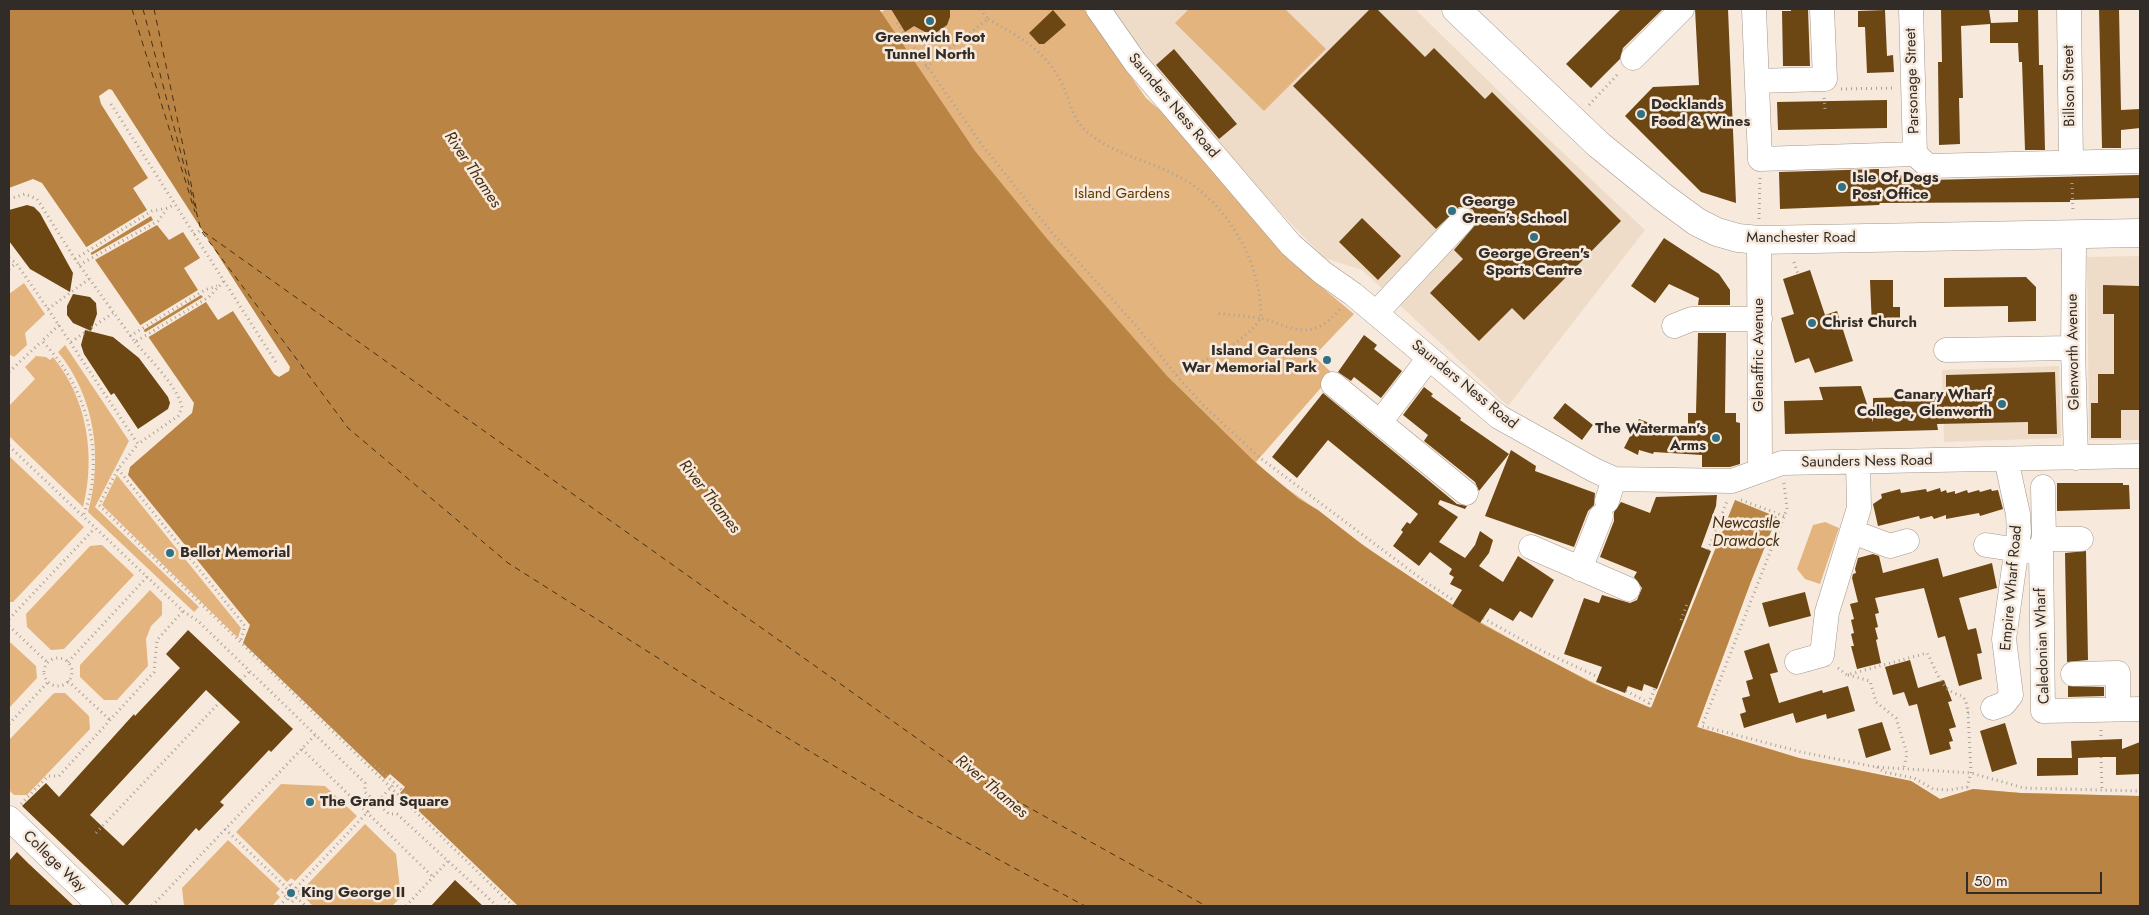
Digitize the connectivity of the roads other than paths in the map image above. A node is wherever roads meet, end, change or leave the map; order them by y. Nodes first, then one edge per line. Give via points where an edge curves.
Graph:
1 (1098, 9) edge
2 (1456, 9) edge
3 (1682, 9) edge
4 (1754, 9) edge
5 (1822, 9) edge
6 (1910, 9) edge
7 (2069, 9) edge
8 (1633, 58) road end
9 (1757, 82) junction
10 (1915, 154) junction
11 (2140, 161) edge
12 (2071, 163) junction
13 (1463, 220) dead end
14 (2140, 233) edge
15 (1759, 240) junction
16 (2074, 245) dead end
17 (1376, 313) junction
18 (1760, 319) junction
19 (1674, 326) dead end
20 (2073, 348) junction
21 (1946, 350) dead end
22 (1429, 358) junction
23 (1333, 384) dead end
24 (1380, 422) junction
25 (2140, 456) edge
26 (2076, 458) junction
27 (2006, 459) junction
28 (1858, 463) junction
29 (1760, 471) junction
30 (1614, 479) junction
31 (2043, 486) dead end
32 (1466, 493) dead end
33 (1853, 532) junction
34 (2081, 539) dead end
35 (1908, 541) dead end
36 (1986, 545) dead end
37 (1531, 547) dead end
38 (2042, 547) junction
39 (2016, 550) junction
40 (1580, 569) junction
41 (1628, 589) dead end
42 (1797, 662) dead end
43 (2073, 674) dead end
44 (1993, 708) road end
45 (2129, 709) edge
46 (14, 812) edge
47 (100, 906) edge

1 - 17 street, Saunders Ness Road via 1135,62 1291,246
2 - 15 main road, Manchester Road via 1599,145 1663,198 1717,232
3 - 8 street
4 - 9 street
5 - 9 street via 1825,79
6 - 10 street, Parsonage Street
7 - 12 street, Billson Street
9 - 10 street via 1760,159
10 - 12 street via 1928,166
11 - 12 street
13 - 17 street
14 - 15 main road, Manchester Road
15 - 18 street, Glenaffric Avenue
16 - 20 street, Glenworth Avenue
17 - 22 street, Saunders Ness Road
18 - 19 street via 1692,319
18 - 29 street, Glenaffric Avenue
20 - 21 street
20 - 26 street, Glenworth Avenue
22 - 24 street
22 - 30 street, Saunders Ness Road via 1499,417
23 - 24 street
24 - 32 street
25 - 26 street, Saunders Ness Road
26 - 27 street, Saunders Ness Road
27 - 28 street, Saunders Ness Road
27 - 39 street, Empire Wharf Road via 2018,514
28 - 29 street, Saunders Ness Road via 1782,463
28 - 33 street via 1859,508
29 - 30 street, Saunders Ness Road via 1732,481
30 - 40 street
31 - 38 street, Caledonian Wharf
33 - 35 street via 1890,546
33 - 42 street via 1827,612 1822,655
34 - 38 street
36 - 39 street
37 - 40 street
38 - 39 street
38 - 45 street, Caledonian Wharf via 2043,711
39 - 44 street, Empire Wharf Road via 2004,639 2011,695 2004,704
40 - 41 street
43 - 45 street via 2118,673
46 - 47 street, College Way

